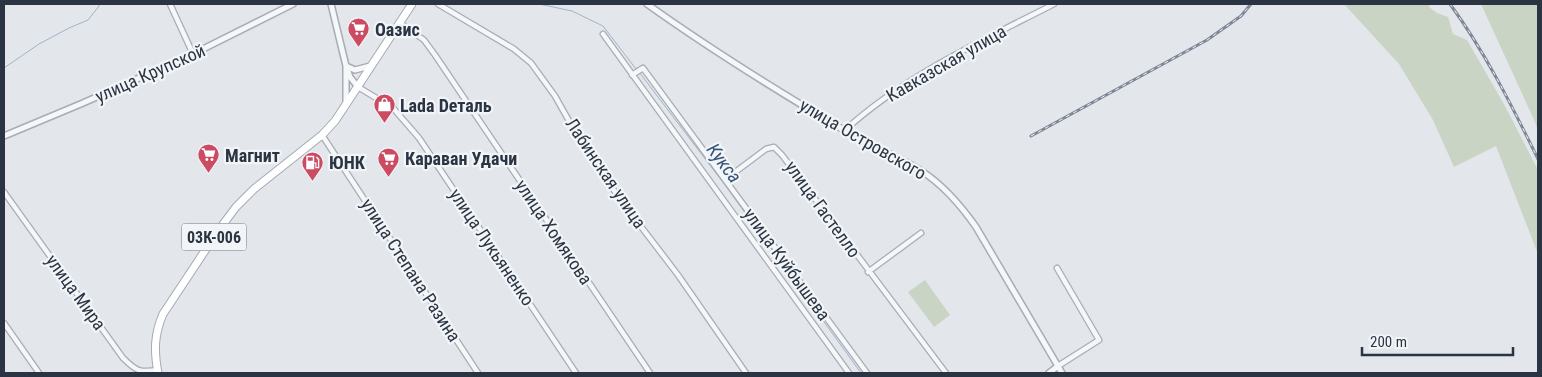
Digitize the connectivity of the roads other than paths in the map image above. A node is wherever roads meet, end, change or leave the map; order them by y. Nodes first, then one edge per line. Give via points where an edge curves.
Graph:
1 (170, 4) edge
2 (294, 4) edge
3 (331, 4) edge
4 (412, 4) edge
5 (438, 4) edge
6 (647, 4) edge
7 (1054, 4) edge
8 (400, 23) junction
9 (603, 34) dead end
10 (193, 54) junction
11 (373, 64) junction
12 (346, 66) junction
13 (636, 73) junction
14 (358, 87) junction
15 (346, 105) junction
16 (844, 130) junction
17 (322, 135) junction
18 (4, 136) edge
19 (726, 179) junction
20 (4, 192) edge
21 (921, 233) dead end
22 (1057, 268) dead end
23 (868, 272) junction
24 (4, 323) edge
25 (1058, 366) junction
26 (158, 372) edge
27 (39, 373) edge
28 (478, 373) edge
29 (576, 373) edge
30 (650, 373) edge
31 (746, 373) edge
32 (849, 373) edge
33 (867, 373) edge
34 (946, 373) edge
35 (1049, 373) edge
36 (1062, 373) edge

1 - 10 street
2 - 10 street, улица Крупской
3 - 12 street
4 - 8 main road, 03К-006
5 - 31 street, Лабинская улица via 514,49 531,63 620,199
6 - 16 street, улица Островского
7 - 16 street, Кавказская улица via 944,61 889,94
8 - 11 main road, 03К-006
8 - 30 street, улица Хомякова via 424,40 435,55
9 - 13 street, улица Куйбышева
10 - 18 street, улица Крупской
11 - 12 street via 355,70
11 - 14 main road, 03К-006
12 - 14 street
12 - 15 street
13 - 19 street, улица Куйбышева via 643,68
13 - 32 street, улица Куйбышева
14 - 15 main road, 03К-006
14 - 29 street, улица Лукьяненко via 393,108 418,138
15 - 17 main road, 03К-006
16 - 25 street, улица Островского via 924,173 964,210
17 - 26 main road, 03К-006 via 254,189 218,231 163,314 155,340
17 - 28 street, улица Степана Разина
19 - 23 street, улица Гастелло via 766,149 774,148 782,154
19 - 33 street, улица Куйбышева
20 - 26 street, улица Мира via 123,358 139,371
21 - 23 street, улица Гастелло
22 - 25 street via 1099,340
23 - 34 street, улица Гастелло
24 - 27 street
25 - 35 street
25 - 36 street, улица Островского

